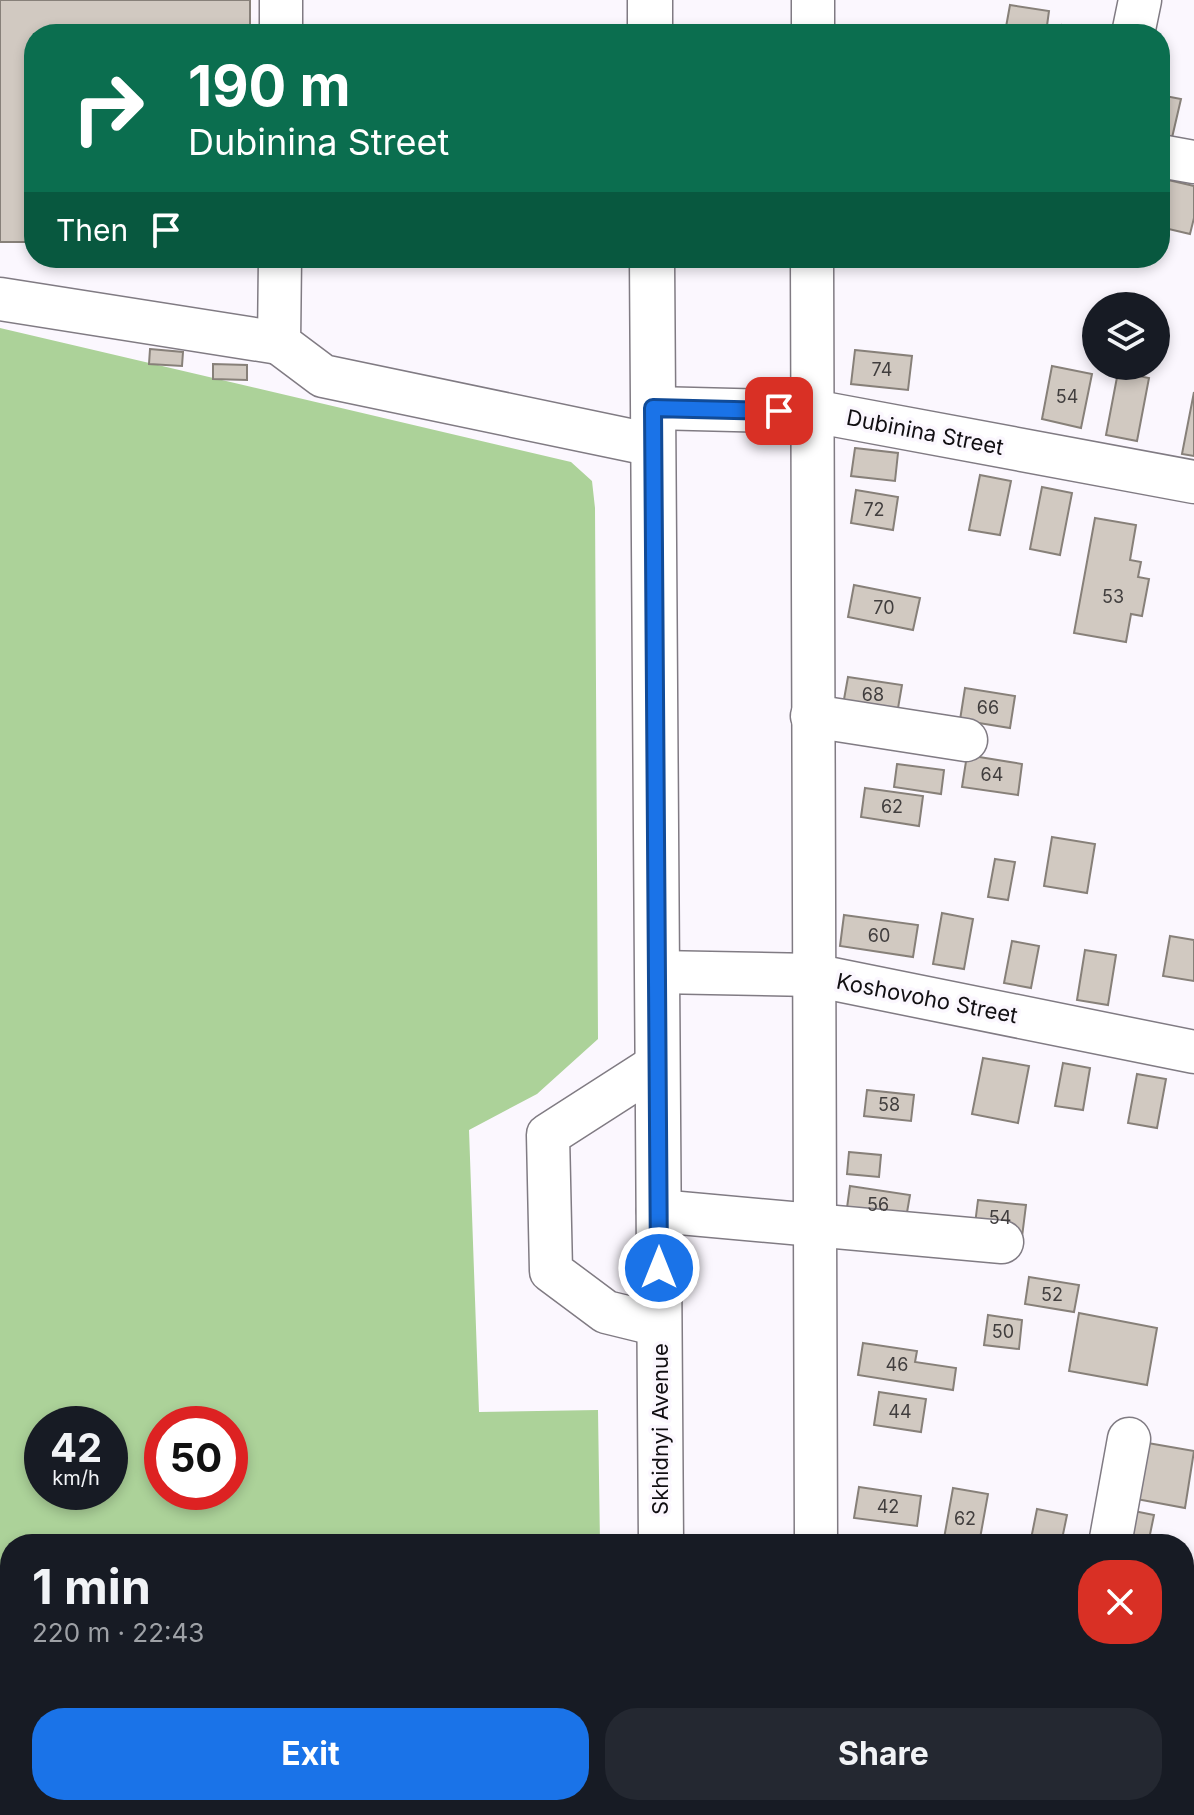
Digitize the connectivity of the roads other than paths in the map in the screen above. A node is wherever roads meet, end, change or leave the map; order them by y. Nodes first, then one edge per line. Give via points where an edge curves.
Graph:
1 (281, 0) edge
2 (650, 0) edge
3 (813, 0) edge
4 (1140, 0) edge
5 (281, 24) edge
6 (650, 24) edge
7 (813, 24) edge
8 (1135, 24) edge
9 (1170, 158) edge
10 (1194, 162) edge
11 (280, 268) edge
12 (652, 268) edge
13 (812, 268) edge
14 (0, 299) edge
15 (279, 343) junction
16 (811, 412) junction
17 (653, 426) junction
18 (1194, 482) edge
19 (812, 716) junction
20 (966, 740) dead end
21 (657, 972) junction
22 (813, 975) junction
23 (1194, 1052) edge
24 (657, 1065) junction
25 (658, 1211) junction
26 (814, 1226) junction
27 (1002, 1242) dead end
28 (659, 1325) junction
29 (1129, 1439) dead end
30 (661, 1534) edge
31 (816, 1534) edge
32 (1112, 1534) edge

1 - 5 street
2 - 6 main road
3 - 7 street
4 - 8 street
9 - 10 street
11 - 15 street
12 - 17 main road, Skhidnyi Avenue
13 - 16 street
14 - 15 street
15 - 17 street, Dubinina Street via 323,376
16 - 17 street, Dubinina Street
16 - 18 street, Dubinina Street
16 - 19 street
17 - 21 main road, Skhidnyi Avenue
19 - 20 street
19 - 22 street
21 - 22 street, Koshovoho Street
21 - 24 main road, Skhidnyi Avenue
22 - 23 street, Koshovoho Street
22 - 26 street
24 - 25 main road, Skhidnyi Avenue
24 - 28 street via 548,1135 551,1271 606,1312
25 - 26 street
25 - 28 main road, Skhidnyi Avenue
26 - 27 street
26 - 31 street
28 - 30 main road, Skhidnyi Avenue
29 - 32 street

